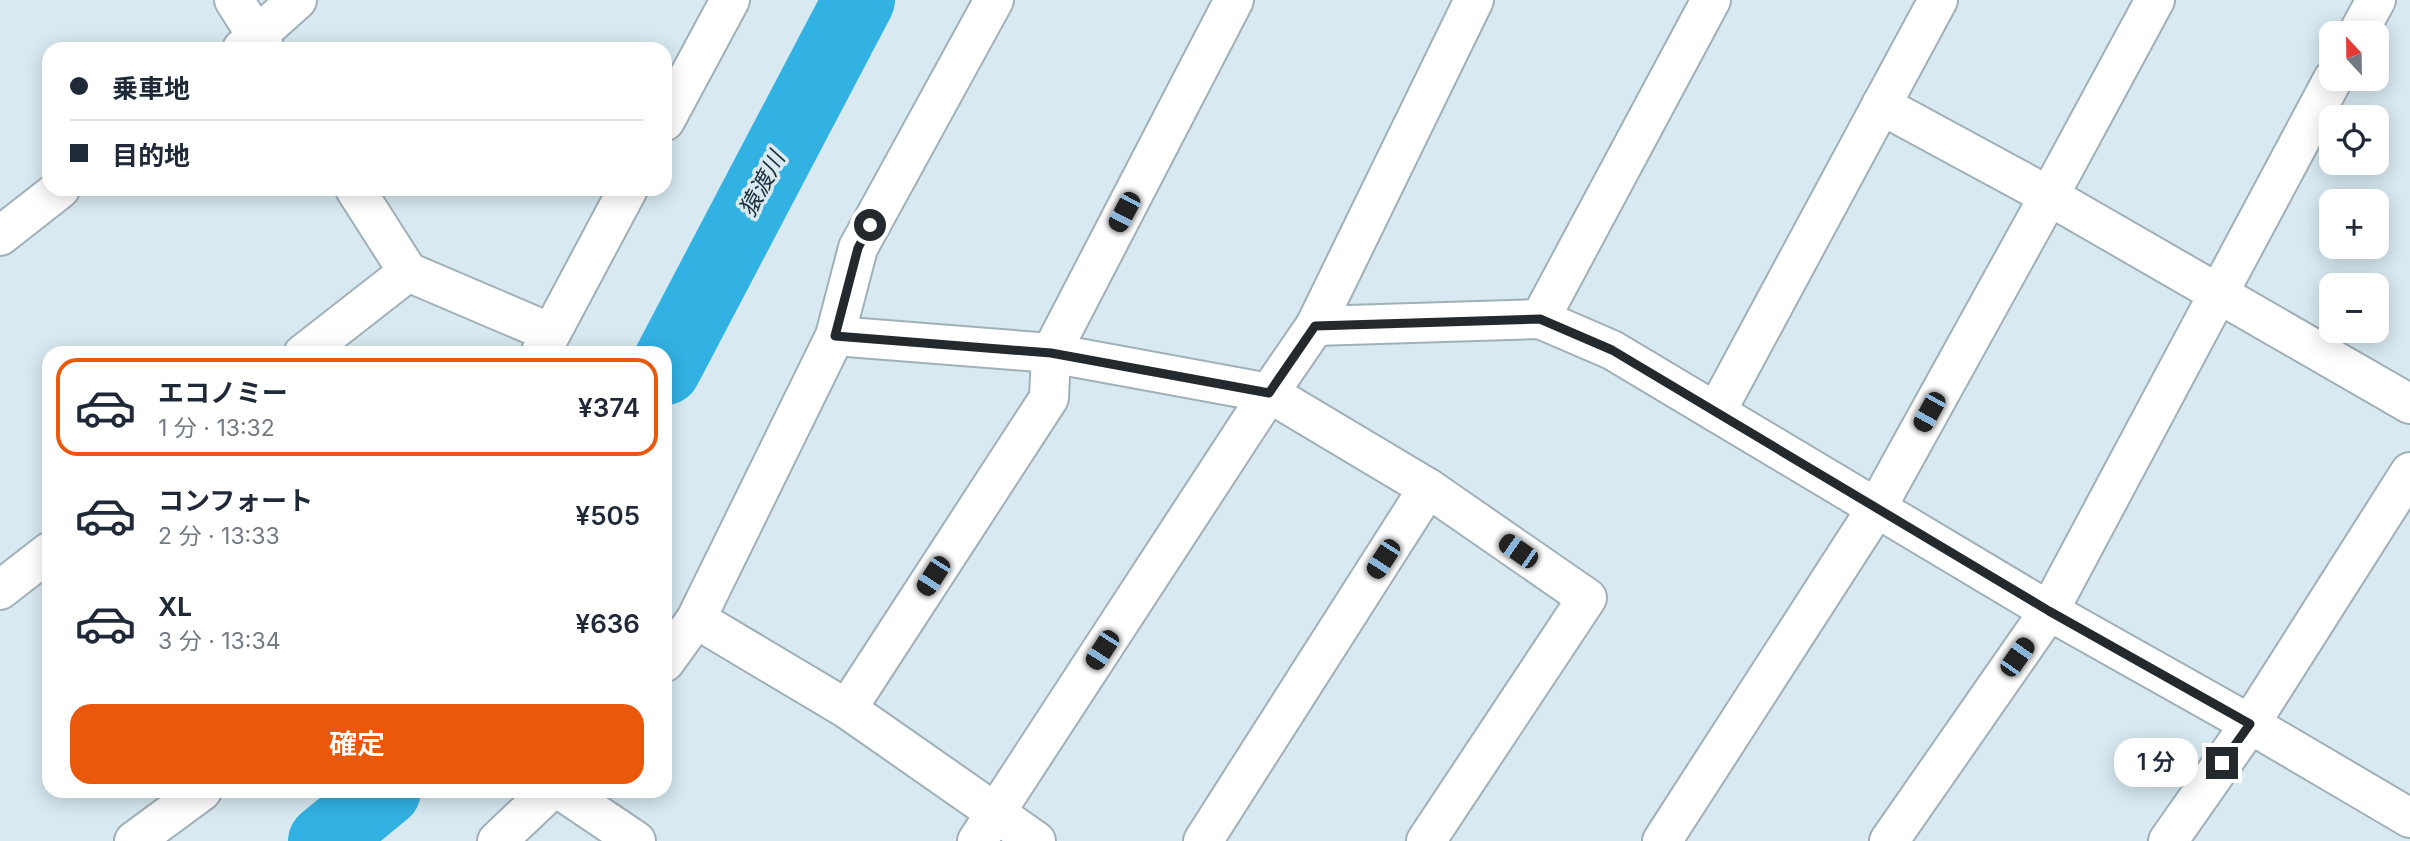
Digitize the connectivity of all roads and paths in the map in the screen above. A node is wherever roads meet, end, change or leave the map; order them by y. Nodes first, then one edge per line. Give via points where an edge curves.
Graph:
1 (234, 0) edge
2 (297, 0) edge
3 (730, 0) edge
4 (994, 0) edge
5 (1234, 0) edge
6 (1474, 0) edge
7 (1711, 0) edge
8 (1938, 0) edge
9 (2155, 0) edge
10 (2376, 0) edge
11 (2365, 21) edge
12 (254, 42) edge
13 (258, 42) edge
14 (2327, 91) edge
15 (1881, 105) junction
16 (672, 108) edge
17 (51, 196) edge
18 (359, 196) edge
19 (624, 196) edge
20 (2049, 196) junction
21 (0, 236) edge
22 (408, 272) junction
23 (2218, 294) junction
24 (1540, 319) junction
25 (1315, 326) junction
26 (835, 336) junction
27 (545, 343) edge
28 (313, 346) edge
29 (1051, 353) junction
30 (1269, 393) junction
31 (2410, 404) edge
32 (1716, 412) junction
33 (2410, 472) edge
34 (1428, 488) junction
35 (1876, 509) junction
36 (42, 557) edge
37 (0, 590) edge
38 (2049, 611) junction
39 (696, 619) junction
40 (672, 652) edge
41 (847, 709) junction
42 (2250, 724) junction
43 (192, 798) edge
44 (543, 798) edge
45 (572, 798) edge
46 (2410, 818) edge
47 (987, 828) edge
48 (134, 841) edge
49 (497, 841) edge
50 (636, 841) edge
51 (1036, 841) edge
52 (1203, 841) edge
53 (1426, 841) edge
54 (1662, 841) edge
55 (1889, 841) edge
56 (2168, 841) edge

1 - 12 street
2 - 13 street
3 - 16 street
4 - 26 street via 858,248
5 - 29 street
6 - 25 street
7 - 24 street
8 - 15 street
9 - 20 street
10 - 11 street
14 - 23 street
15 - 20 street
15 - 32 street
17 - 21 street
18 - 22 street
19 - 27 street
20 - 23 street
20 - 35 street
22 - 27 street
22 - 28 street
23 - 31 street
23 - 38 street
24 - 25 street
24 - 32 street via 1612,350
25 - 30 street
26 - 29 street
26 - 39 street
29 - 30 street
29 - 41 street via 1049,398
30 - 34 street
30 - 47 street
32 - 35 street
33 - 42 street
34 - 52 street
34 - 53 street via 1587,598
35 - 38 street
35 - 54 street
36 - 37 street
38 - 42 street
38 - 55 street
39 - 40 street
39 - 41 street
41 - 47 street
42 - 46 street
42 - 56 street
43 - 48 street
44 - 49 street
45 - 50 street
47 - 51 street

